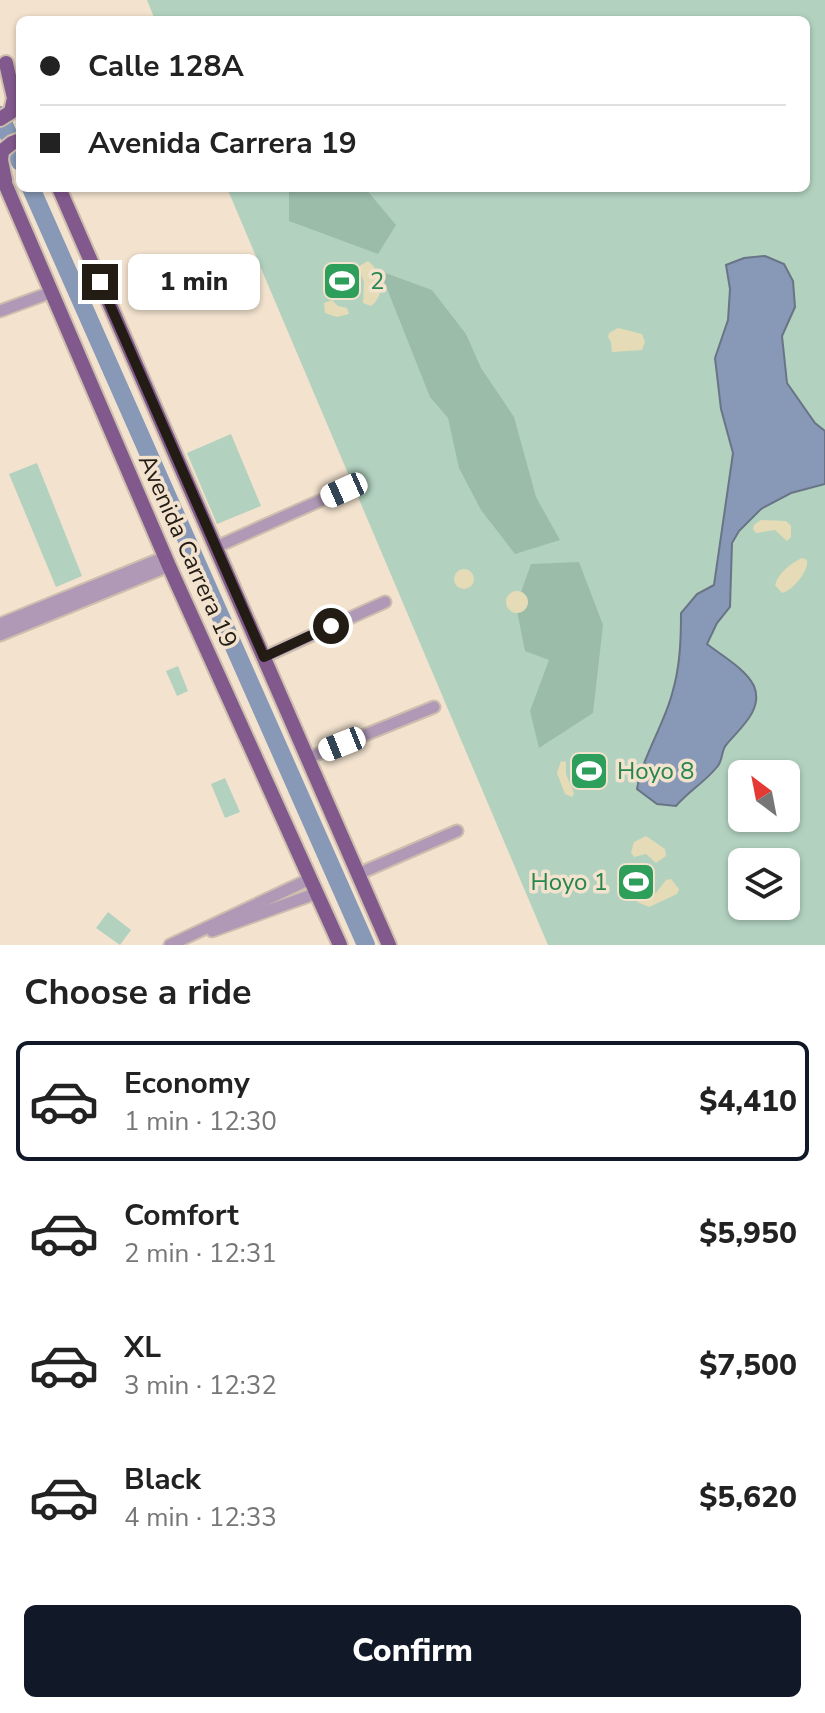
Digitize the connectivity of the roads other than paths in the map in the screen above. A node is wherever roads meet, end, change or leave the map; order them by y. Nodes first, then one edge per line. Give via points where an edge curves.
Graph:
1 (3, 57) edge
2 (16, 97) edge
3 (16, 102) edge
4 (0, 119) edge
5 (16, 142) edge
6 (0, 172) edge
7 (9, 192) junction
8 (61, 192) edge
9 (52, 292) junction
10 (0, 311) edge
11 (344, 490) dead end
12 (216, 547) junction
13 (167, 562) junction
14 (385, 602) dead end
15 (0, 624) edge
16 (0, 635) edge
17 (264, 657) junction
18 (434, 707) dead end
19 (308, 758) junction
20 (457, 831) dead end
21 (358, 874) junction
22 (314, 886) junction
23 (175, 943) edge
24 (340, 945) edge
25 (389, 945) edge

1 - 2 main road
3 - 4 main road
5 - 7 main road via 2,151
6 - 7 main road, Avenida Carrera 19
7 - 9 main road, Avenida Carrera 19
8 - 12 main road, Avenida Carrera 19
9 - 10 street
9 - 13 main road, Avenida Carrera 19
11 - 12 street
12 - 17 main road, Avenida Carrera 19
13 - 15 street
13 - 16 street
13 - 22 main road, Avenida Carrera 19
14 - 17 street
17 - 19 main road, Avenida Carrera 19
18 - 19 street
19 - 21 main road, Avenida Carrera 19
20 - 21 street
21 - 25 main road, Avenida Carrera 19
22 - 23 street
22 - 24 main road, Avenida Carrera 19

